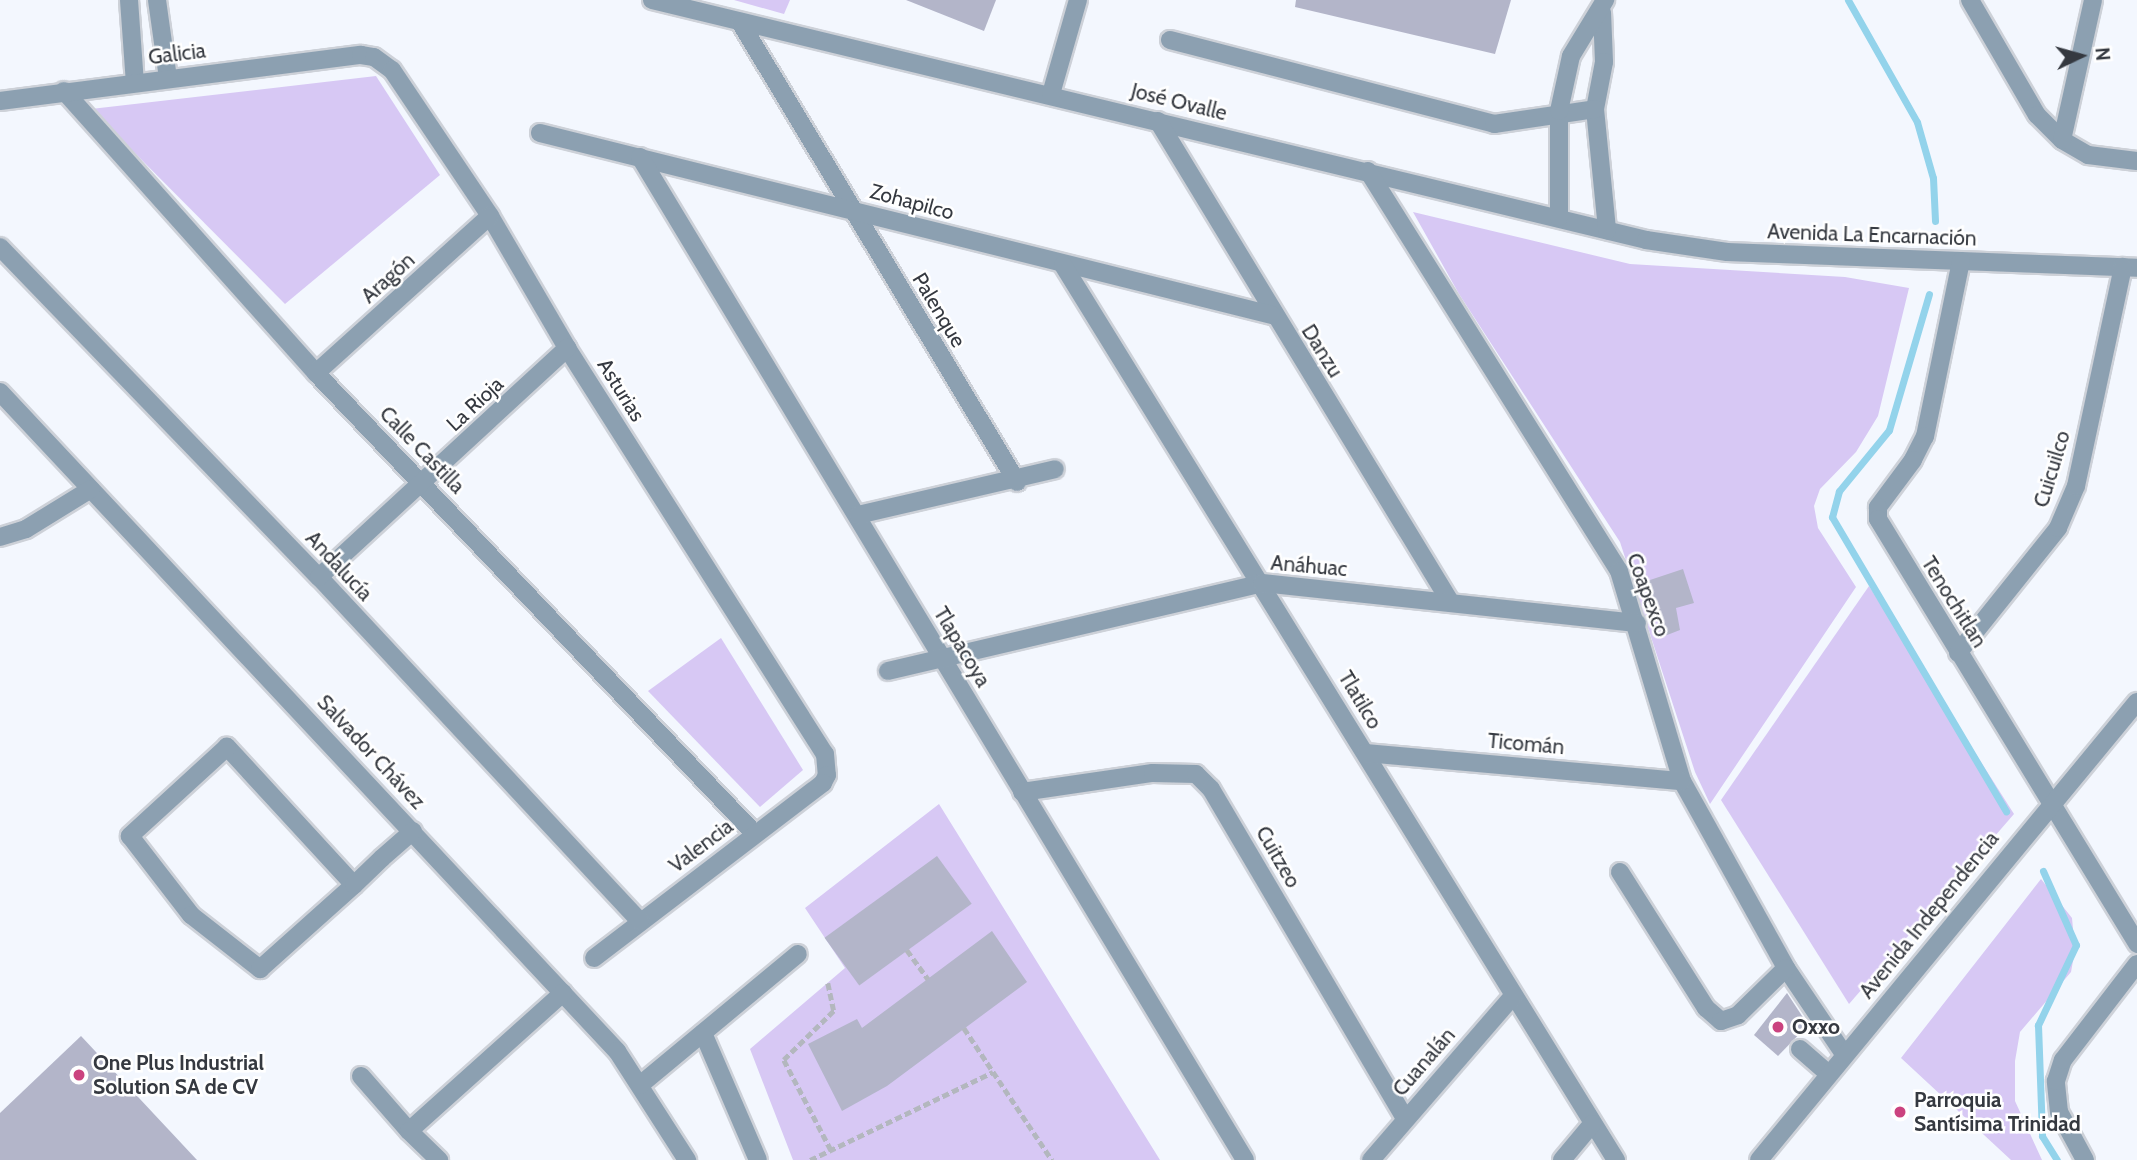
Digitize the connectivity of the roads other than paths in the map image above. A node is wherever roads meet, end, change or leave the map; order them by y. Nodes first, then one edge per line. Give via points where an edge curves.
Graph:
1 (129, 0) edge
2 (158, 0) edge
3 (652, 0) edge
4 (1078, 0) edge
5 (1970, 0) edge
6 (2093, 0) edge
7 (1603, 6) edge
8 (740, 22) junction
9 (1170, 40) dead end
10 (361, 55) joint
11 (168, 78) junction
12 (135, 83) junction
13 (64, 90) junction
14 (1051, 94) junction
15 (0, 101) edge
16 (1595, 109) junction
17 (1559, 111) junction
18 (1158, 121) junction
19 (540, 133) dead end
20 (2062, 139) junction
21 (640, 157) junction
22 (2137, 161) edge
23 (1368, 171) junction
24 (851, 209) junction
25 (489, 216) junction
26 (1559, 217) junction
27 (1607, 230) junction
28 (0, 247) edge
29 (1954, 261) junction
30 (1063, 265) junction
31 (2130, 268) edge
32 (1272, 315) junction
33 (567, 348) junction
34 (316, 373) junction
35 (0, 392) edge
36 (1055, 470) dead end
37 (1017, 482) junction
38 (423, 484) junction
39 (91, 489) junction
40 (858, 515) junction
41 (0, 537) edge
42 (319, 577) junction
43 (1262, 583) junction
44 (1451, 603) junction
45 (1637, 623) junction
46 (1958, 653) junction
47 (943, 658) junction
48 (888, 671) dead end
49 (2137, 702) edge
50 (1366, 753) junction
51 (827, 766) joint
52 (1682, 780) junction
53 (1022, 792) junction
54 (2052, 803) junction
55 (413, 831) junction
56 (754, 834) junction
57 (1620, 872) dead end
58 (354, 884) junction
59 (640, 921) junction
60 (2137, 944) edge
61 (798, 954) dead end
62 (594, 958) dead end
63 (2137, 964) edge
64 (1786, 968) junction
65 (563, 993) junction
66 (1513, 996) junction
67 (703, 1033) junction
68 (1800, 1049) dead end
69 (1844, 1054) junction
70 (1829, 1074) junction
71 (361, 1076) dead end
72 (640, 1085) junction
73 (1405, 1118) junction
74 (1592, 1124) junction
75 (409, 1131) junction
76 (439, 1160) edge
77 (687, 1160) edge
78 (758, 1160) edge
79 (1245, 1160) edge
80 (1371, 1160) edge
81 (1562, 1160) edge
82 (1616, 1160) edge
83 (1759, 1160) edge
84 (2085, 1160) edge

1 - 12 street
2 - 11 street
3 - 8 street, José Ovalle
4 - 14 street
5 - 20 street via 2037,115
6 - 20 street
7 - 16 street via 1604,62
7 - 17 street via 1571,56
8 - 14 street, José Ovalle
8 - 24 street, Palenque
9 - 17 street via 1493,124 1516,124
10 - 11 street, Galicia
10 - 25 street, Asturias via 374,57 392,70
11 - 12 street, Galicia
12 - 13 street, Galicia
13 - 15 street, Galicia
13 - 34 street, Calle Castilla
14 - 18 street, José Ovalle
16 - 17 street
16 - 27 street
17 - 26 street
18 - 23 street, José Ovalle
18 - 32 street, Danzu
19 - 21 street, Zohapilco
20 - 22 street via 2088,155
21 - 24 street, Zohapilco
21 - 40 street, Tlapacoya
23 - 26 street, José Ovalle
23 - 45 street, Coapexco via 1595,528 1619,571
24 - 30 street, Zohapilco
24 - 37 street, Palenque
25 - 33 street, Asturias
25 - 34 street, Aragón
26 - 27 street, José Ovalle
27 - 29 street, Avenida La Encarnación via 1727,252
28 - 42 street, Andalucía
29 - 31 street, Avenida La Encarnación
29 - 46 street, Tenochitlan via 1924,436 1913,460 1878,507 1878,519
30 - 32 street, Zohapilco
30 - 43 street, Tlatilco
31 - 46 street, Cuicuilco via 2076,486 2058,528
32 - 44 street, Danzu
33 - 38 street, La Rioja
33 - 51 street, Asturias via 825,754
34 - 38 street, Calle Castilla
35 - 39 street, Salvador Chávez
36 - 37 street
37 - 40 street
38 - 42 street, La Rioja
38 - 56 street, Calle Castilla
39 - 41 street via 26,529
39 - 55 street, Salvador Chávez
40 - 47 street, Tlapacoya
42 - 59 street, Andalucía
43 - 44 street, Anáhuac
43 - 47 street, Anáhuac
43 - 50 street, Tlatilco
44 - 45 street, Anáhuac
45 - 52 street, Coapexco
46 - 54 street, Tenochitlan
47 - 48 street, Anáhuac
47 - 53 street, Tlapacoya
49 - 54 street, Avenida Independencia
50 - 52 street, Ticomán
50 - 66 street, Tlatilco
51 - 56 street, Valencia via 823,783
52 - 64 street, Coapexco
53 - 73 street, Cuitzeo via 1153,773 1196,774 1211,789
53 - 79 street, Tlapacoya
54 - 60 street, Tenochitlan
54 - 69 street, Avenida Independencia
55 - 58 street
55 - 65 street, Salvador Chávez
56 - 59 street, Valencia
57 - 64 street via 1706,1008 1721,1021 1738,1016
58 - 58 street via 260,969 191,915 130,835 227,747
59 - 62 street, Valencia
61 - 67 street
63 - 84 street via 2063,1060 2056,1081 2059,1112
64 - 69 street, Coapexco
65 - 72 street, Salvador Chávez via 617,1051
65 - 75 street
66 - 73 street, Cuanalán
66 - 74 street, Tlatilco
67 - 72 street
67 - 78 street
68 - 70 street
69 - 70 street, Avenida Independencia
70 - 83 street, Avenida Independencia
71 - 75 street
72 - 77 street, Salvador Chávez
73 - 80 street, Cuanalán
74 - 81 street
74 - 82 street, Tlatilco
75 - 76 street

